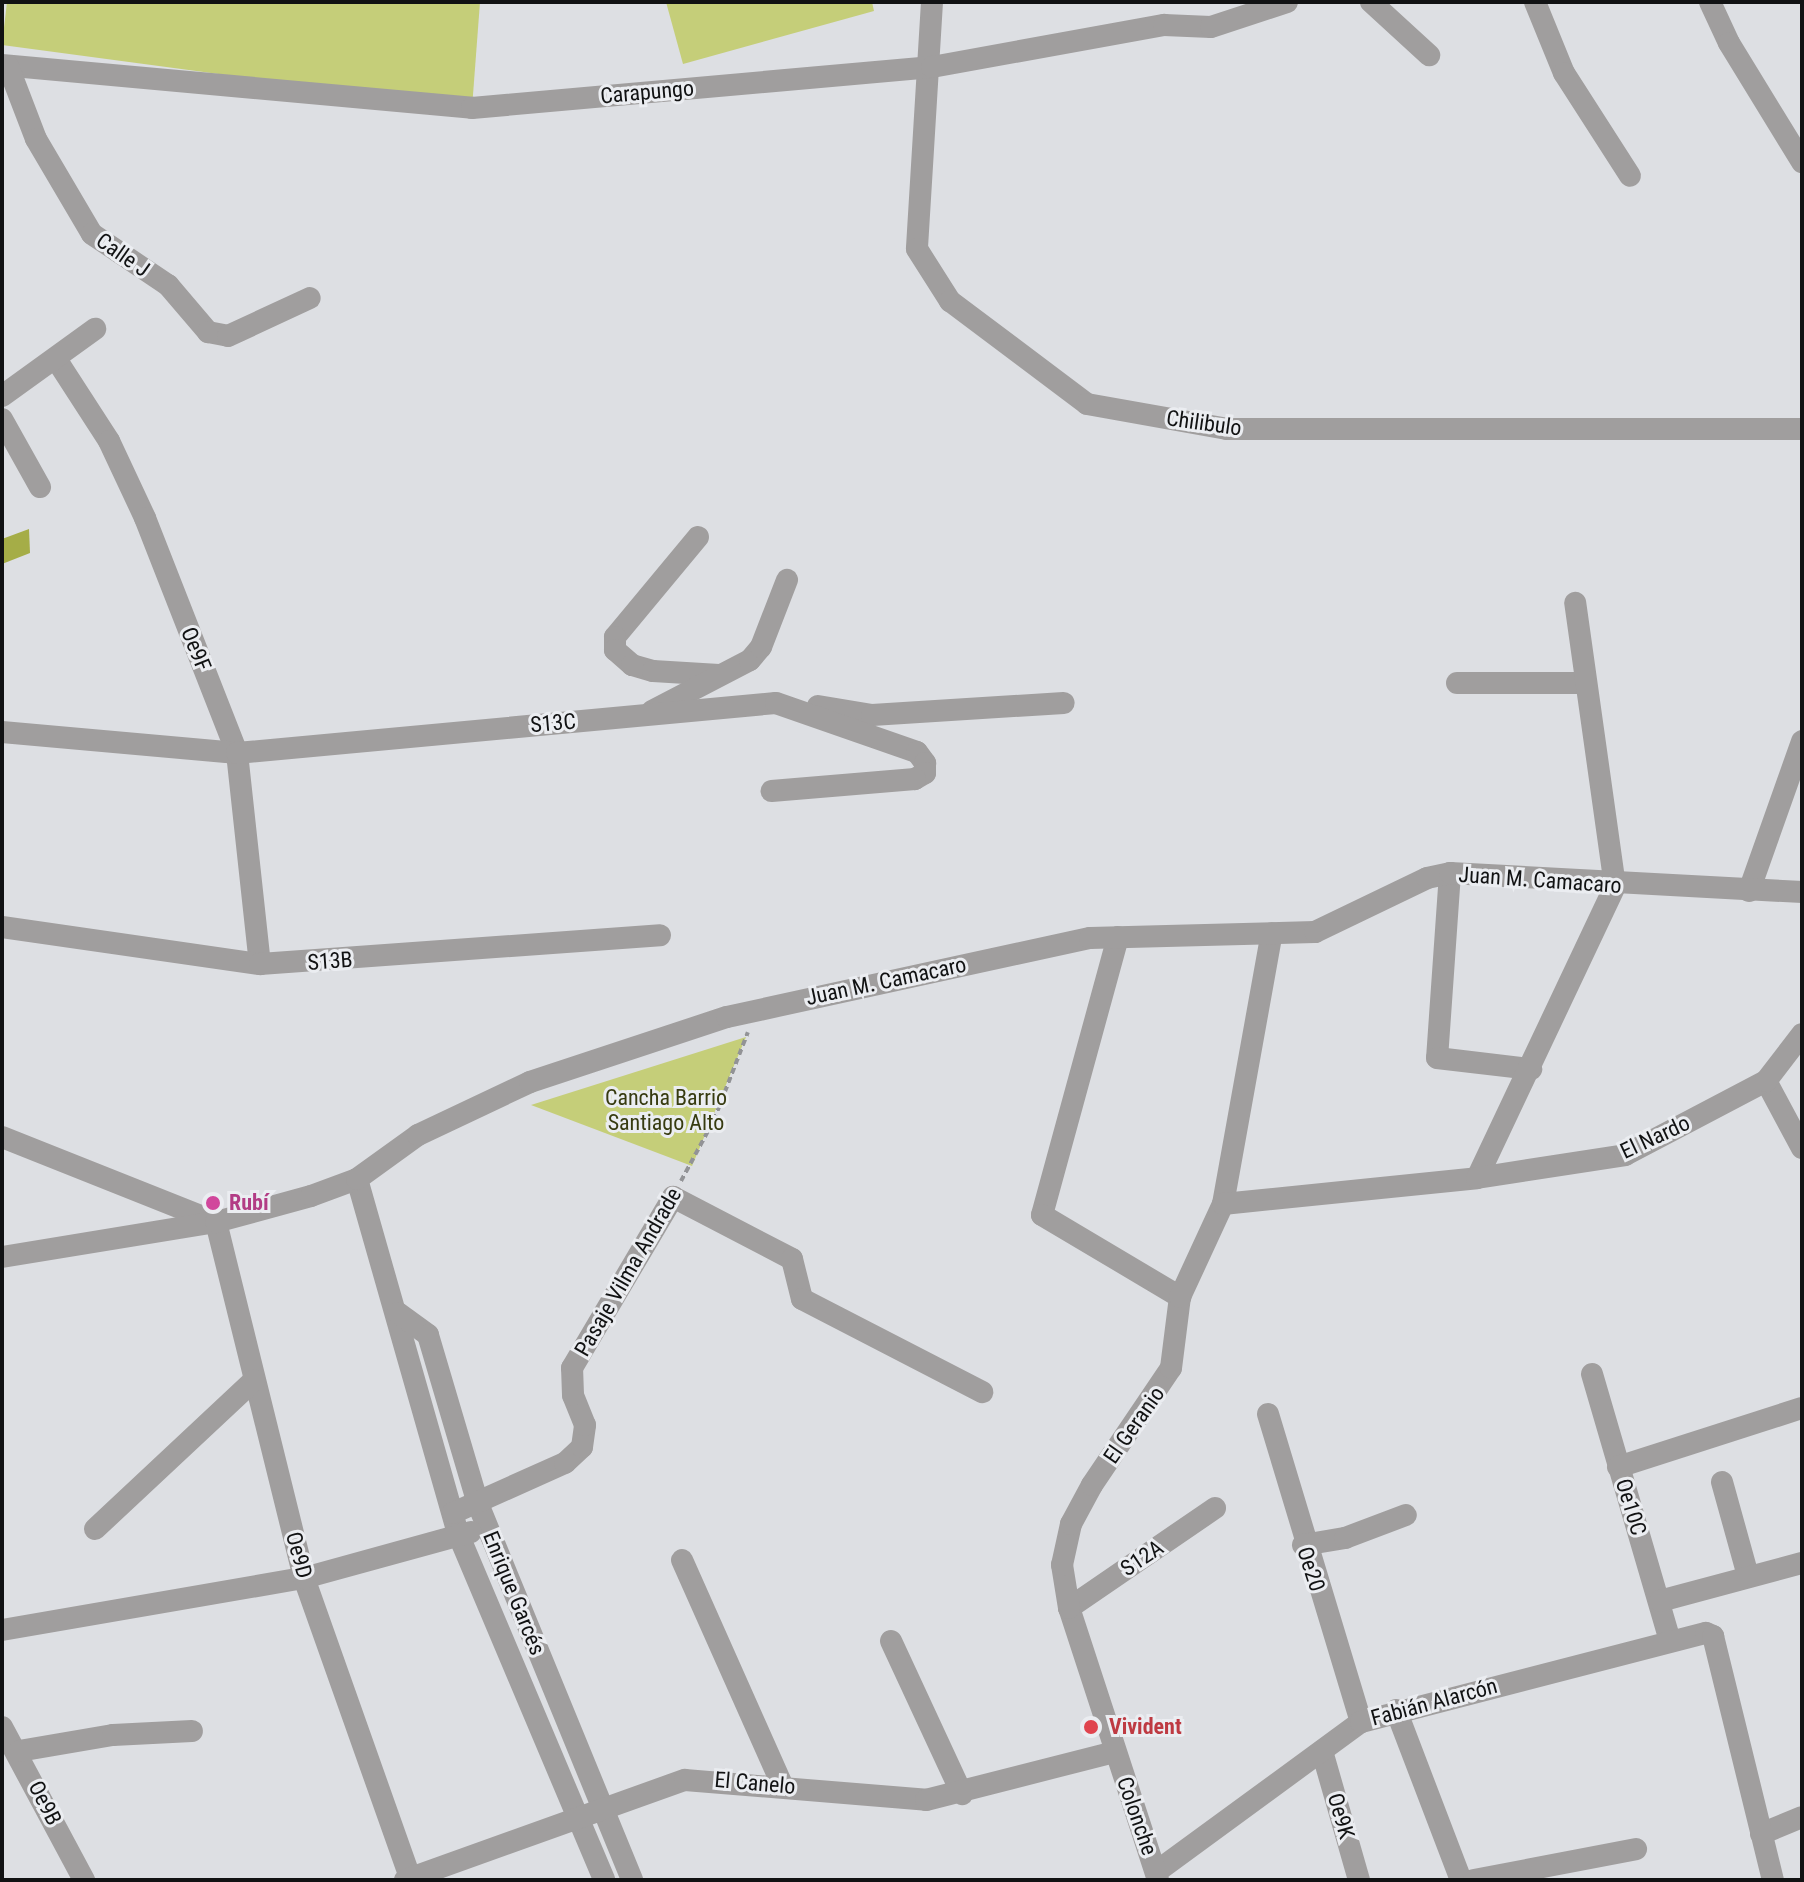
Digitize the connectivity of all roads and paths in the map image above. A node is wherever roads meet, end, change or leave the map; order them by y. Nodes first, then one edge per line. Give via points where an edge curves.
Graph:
1 (932, 2) edge
2 (1287, 2) edge
3 (1371, 2) edge
4 (1535, 2) edge
5 (1710, 2) edge
6 (1429, 55) dead end
7 (5, 66) edge
8 (932, 67) junction
9 (1802, 162) edge
10 (1630, 176) dead end
11 (310, 298) dead end
12 (95, 329) dead end
13 (56, 359) junction
14 (2, 396) edge
15 (2, 419) edge
16 (1802, 429) edge
17 (40, 487) dead end
18 (698, 537) dead end
19 (787, 580) dead end
20 (1575, 603) dead end
21 (719, 675) junction
22 (1457, 683) dead end
23 (1586, 683) junction
24 (776, 703) junction
25 (1064, 703) dead end
26 (644, 715) junction
27 (2, 732) edge
28 (1802, 741) edge
29 (237, 753) junction
30 (771, 791) dead end
31 (1450, 873) junction
32 (1615, 886) junction
33 (1749, 891) junction
34 (1802, 892) edge
35 (2, 927) edge
36 (1272, 933) junction
37 (660, 935) dead end
38 (1118, 937) junction
39 (260, 964) junction
40 (755, 1009) junction
41 (1802, 1034) edge
42 (1531, 1069) junction
43 (1766, 1081) junction
44 (2, 1137) edge
45 (1802, 1148) edge
46 (1477, 1178) junction
47 (357, 1179) junction
48 (673, 1197) junction
49 (1223, 1204) junction
50 (216, 1222) junction
51 (2, 1257) edge
52 (1180, 1297) junction
53 (398, 1313) junction
54 (1592, 1374) dead end
55 (254, 1380) junction
56 (982, 1392) dead end
57 (1802, 1408) edge
58 (1268, 1414) dead end
59 (1618, 1467) junction
60 (1722, 1482) dead end
61 (478, 1504) junction
62 (1215, 1508) dead end
63 (453, 1513) junction
64 (1406, 1515) dead end
65 (487, 1527) junction
66 (95, 1529) dead end
67 (459, 1536) junction
68 (1303, 1545) junction
69 (682, 1560) dead end
70 (1802, 1563) edge
71 (1748, 1576) junction
72 (304, 1578) junction
73 (1660, 1601) junction
74 (1069, 1608) junction
75 (2, 1630) edge
76 (891, 1641) dead end
77 (1670, 1641) junction
78 (1396, 1710) junction
79 (1361, 1722) junction
80 (2, 1727) edge
81 (192, 1731) dead end
82 (19, 1751) junction
83 (1322, 1751) junction
84 (1115, 1752) junction
85 (782, 1785) junction
86 (962, 1794) junction
87 (601, 1807) junction
88 (578, 1817) junction
89 (1802, 1817) edge
90 (1761, 1834) junction
91 (1636, 1849) dead end
92 (1157, 1876) edge
93 (409, 1879) edge
94 (84, 1880) edge
95 (604, 1880) edge
96 (632, 1880) edge
97 (1359, 1880) edge
98 (1461, 1880) edge
99 (1474, 1880) edge
100 (1773, 1880) edge

1 - 8 street, Chilibulo
2 - 8 street, Carapungo via 1211,27 1164,25
3 - 6 street
4 - 10 street via 1564,73
5 - 9 street
7 - 8 street, Carapungo via 472,108
7 - 11 street, Calle J via 36,139 92,234 168,285 208,332 228,336
8 - 16 street, Chilibulo via 917,249 950,301 1087,404 1227,429
12 - 13 street
13 - 14 street
13 - 29 street, Oe9F via 109,441 145,518
15 - 17 street
18 - 21 street via 615,637 615,650 632,665 653,671
19 - 21 street via 761,647 750,660
20 - 23 street
21 - 26 street
22 - 23 street
23 - 32 street
24 - 25 street via 872,715
24 - 26 street, S13C
24 - 30 street, S13C via 917,752 925,773 915,779
26 - 29 street, S13C
27 - 29 street, S13C
28 - 33 street
29 - 39 street, Oe9F
31 - 32 street, Juan M. Camacaro
31 - 36 street, Juan M. Camacaro via 1427,878 1328,928
31 - 42 street via 1437,1058
32 - 33 street, Juan M. Camacaro
32 - 42 street
33 - 34 street, Juan M. Camacaro
35 - 39 street, S13B
36 - 38 street, Juan M. Camacaro
36 - 49 street, El Geranio
37 - 39 street, S13B
38 - 40 street, Juan M. Camacaro via 1090,938
38 - 52 street via 1042,1215
40 - 47 street, Juan M. Camacaro via 530,1082 418,1135
40 - 48 path, Pasaje Vilma Andrade via 714,1120
41 - 43 street, El Nardo
42 - 46 street
43 - 45 street
43 - 46 street, El Nardo via 1625,1155
44 - 50 street
46 - 49 street
47 - 50 street, Juan M. Camacaro
47 - 53 street, Enrique Garcés
48 - 56 street via 792,1259 802,1299
48 - 61 street, Pasaje Vilma Andrade via 572,1368 573,1395 585,1425 582,1447 565,1463
49 - 52 street, El Geranio
50 - 51 street, Juan M. Camacaro
50 - 55 street, Oe9D
52 - 74 street, El Geranio via 1171,1368 1071,1524 1062,1565
53 - 61 street, Enrique Garcés via 428,1335
53 - 63 street, Enrique Garcés
54 - 59 street, Oe10C
55 - 66 street
55 - 72 street, Oe9D
57 - 59 street
58 - 68 street, Oe20
59 - 73 street, Oe10C
60 - 71 street
61 - 63 street, Pasaje Vilma Andrade
61 - 65 street, Enrique Garcés
62 - 74 street, S12A
63 - 67 street, Enrique Garcés
64 - 68 street via 1345,1538
65 - 67 street
65 - 87 street, Enrique Garcés
67 - 72 street
67 - 88 street, Enrique Garcés
68 - 79 street, Oe20
69 - 85 street
70 - 71 street
71 - 73 street
72 - 75 street
72 - 93 street, Oe9D
73 - 77 street, Oe10C
74 - 84 street, El Geranio
76 - 86 street
77 - 78 street, Fabián Alarcón
77 - 90 street, Fabián Alarcón via 1713,1636
78 - 79 street, Fabián Alarcón
78 - 98 street
79 - 83 street, Fabián Alarcón
80 - 82 street, Oe9B
81 - 82 street via 113,1735
82 - 94 street, Oe9B
83 - 92 street, Fabián Alarcón
83 - 97 street, Oe9K
84 - 86 street, El Canelo
84 - 92 street, Colonche
85 - 86 street, El Canelo via 926,1800
85 - 87 street, El Canelo via 685,1780
87 - 88 street, El Canelo
87 - 96 street, Enrique Garcés
88 - 93 street, El Canelo
88 - 95 street, Enrique Garcés
89 - 90 street
90 - 100 street
91 - 99 street

